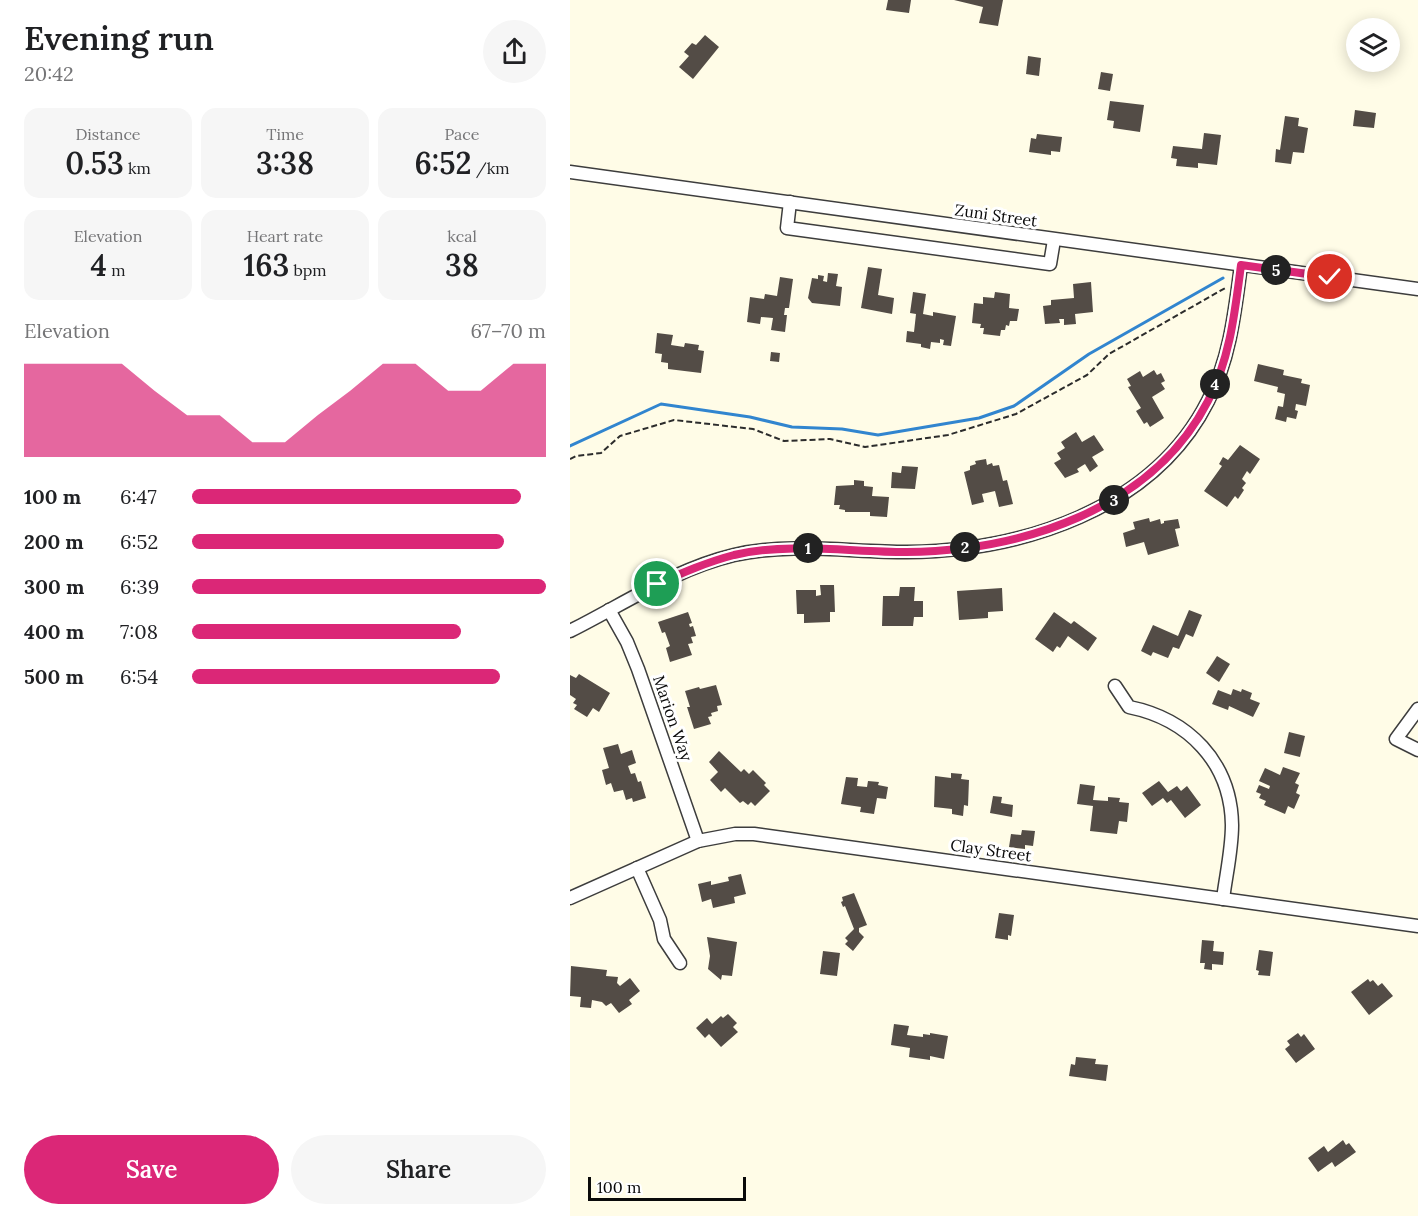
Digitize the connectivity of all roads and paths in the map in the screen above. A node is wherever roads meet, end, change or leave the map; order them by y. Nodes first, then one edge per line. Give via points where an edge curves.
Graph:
1 (570, 172) edge
2 (790, 202) junction
3 (1054, 240) junction
4 (1241, 265) junction
5 (1238, 287) junction
6 (1418, 289) edge
7 (570, 459) edge
8 (609, 610) junction
9 (570, 631) edge
10 (1115, 686) dead end
11 (1418, 709) edge
12 (1418, 750) edge
13 (698, 841) junction
14 (637, 868) junction
15 (570, 898) edge
16 (1223, 899) junction
17 (1418, 926) edge
18 (680, 963) dead end

1 - 2 street, Zuni Street
2 - 3 street, Zuni Street
2 - 3 street via 787,228 1050,264
3 - 4 street, Zuni Street
4 - 5 street
4 - 6 street, Zuni Street
5 - 7 path via 1228,286 1119,348 1087,375 1016,414 948,435 865,447 830,439 784,441 753,429 674,420 620,436 601,453
5 - 8 street via 1225,360 1199,418 1167,459 1110,502 1042,530 964,548 907,552 816,548 734,555 692,568
8 - 9 street
8 - 13 street, Marion Way via 638,669
10 - 16 street via 1129,706 1163,717 1193,737 1219,771 1229,798 1232,827
11 - 12 street via 1396,739
13 - 14 street, Clay Street
13 - 16 street, Clay Street via 754,834
14 - 15 street, Clay Street
14 - 18 street via 660,920 664,939
16 - 17 street, Clay Street

